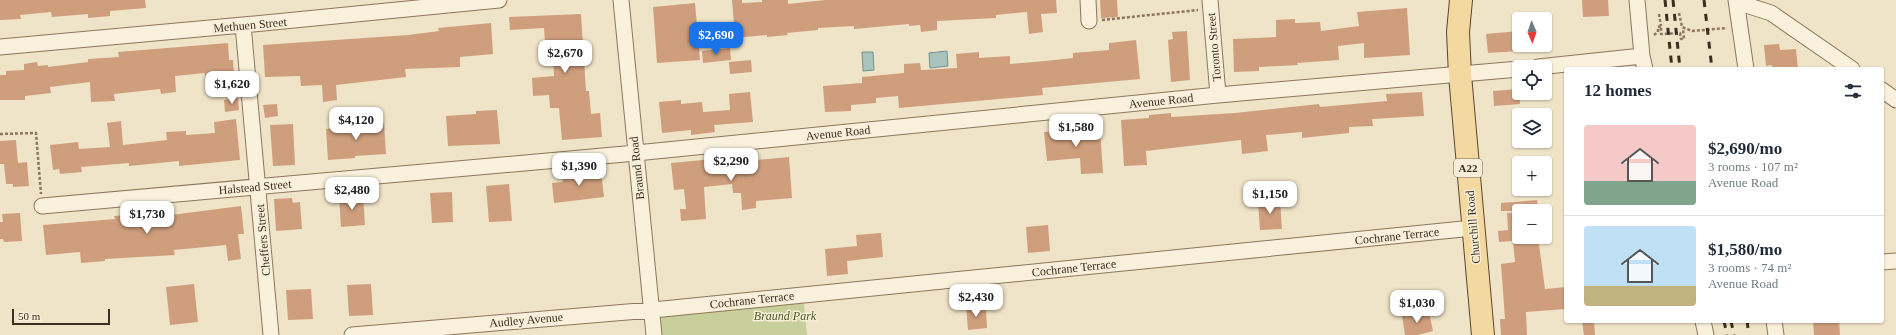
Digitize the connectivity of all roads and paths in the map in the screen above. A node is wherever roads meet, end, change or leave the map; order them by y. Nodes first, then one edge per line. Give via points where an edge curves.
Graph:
1 (499, 0) edge
2 (621, 0) edge
3 (1088, 0) edge
4 (1447, 0) edge
5 (1461, 0) edge
6 (1637, 0) edge
7 (1737, 1) edge
8 (1210, 4) edge
9 (1679, 13) dead end
10 (1659, 14) dead end
11 (1089, 21) joint
12 (243, 25) junction
13 (1661, 26) junction
14 (1740, 26) junction
15 (1683, 28) junction
16 (0, 47) edge
17 (1643, 58) edge
18 (1552, 66) edge
19 (1746, 67) edge
20 (1849, 67) edge
21 (1512, 70) edge
22 (1454, 75) junction
23 (1884, 91) edge
24 (1218, 95) junction
25 (1896, 100) edge
26 (0, 134) edge
27 (636, 153) junction
28 (258, 186) junction
29 (42, 206) joint
30 (1466, 229) junction
31 (1896, 260) edge
32 (1884, 262) edge
33 (652, 310) junction
34 (1703, 323) edge
35 (1774, 323) edge
36 (271, 335) edge
37 (352, 335) edge
38 (654, 335) edge
39 (1470, 335) edge
40 (1483, 335) edge
41 (1706, 335) edge
42 (1776, 335) edge

1 - 12 street, Methuen Street
2 - 27 street, Braund Road
3 - 11 street
4 - 22 main road, Churchill Road / A22
5 - 22 main road, Churchill Road / A22
6 - 17 street
7 - 14 street
7 - 20 street via 1774,15
8 - 11 path
8 - 24 street, Toronto Street
9 - 15 path
10 - 13 path
12 - 16 street, Methuen Street
12 - 28 street, Cheffers Street
13 - 15 path via 1661,34 1680,33 1681,39 1684,39
13 - 17 path via 1658,27 1658,32
14 - 15 path via 1692,31
14 - 19 street
17 - 18 street
21 - 22 street, Avenue Road
22 - 24 street, Avenue Road
22 - 30 main road, Churchill Road / A22
23 - 25 street
24 - 27 street, Avenue Road
26 - 29 path via 36,132
27 - 28 street, Halstead Street
27 - 33 street, Braund Road
28 - 29 street, Halstead Street
28 - 36 street, Cheffers Street
30 - 33 street, Cochrane Terrace
30 - 39 main road, Churchill Road / A22
30 - 40 main road, Churchill Road / A22
31 - 32 street
33 - 37 street, Audley Avenue
33 - 38 street, Braund Road
34 - 41 street
35 - 42 street

